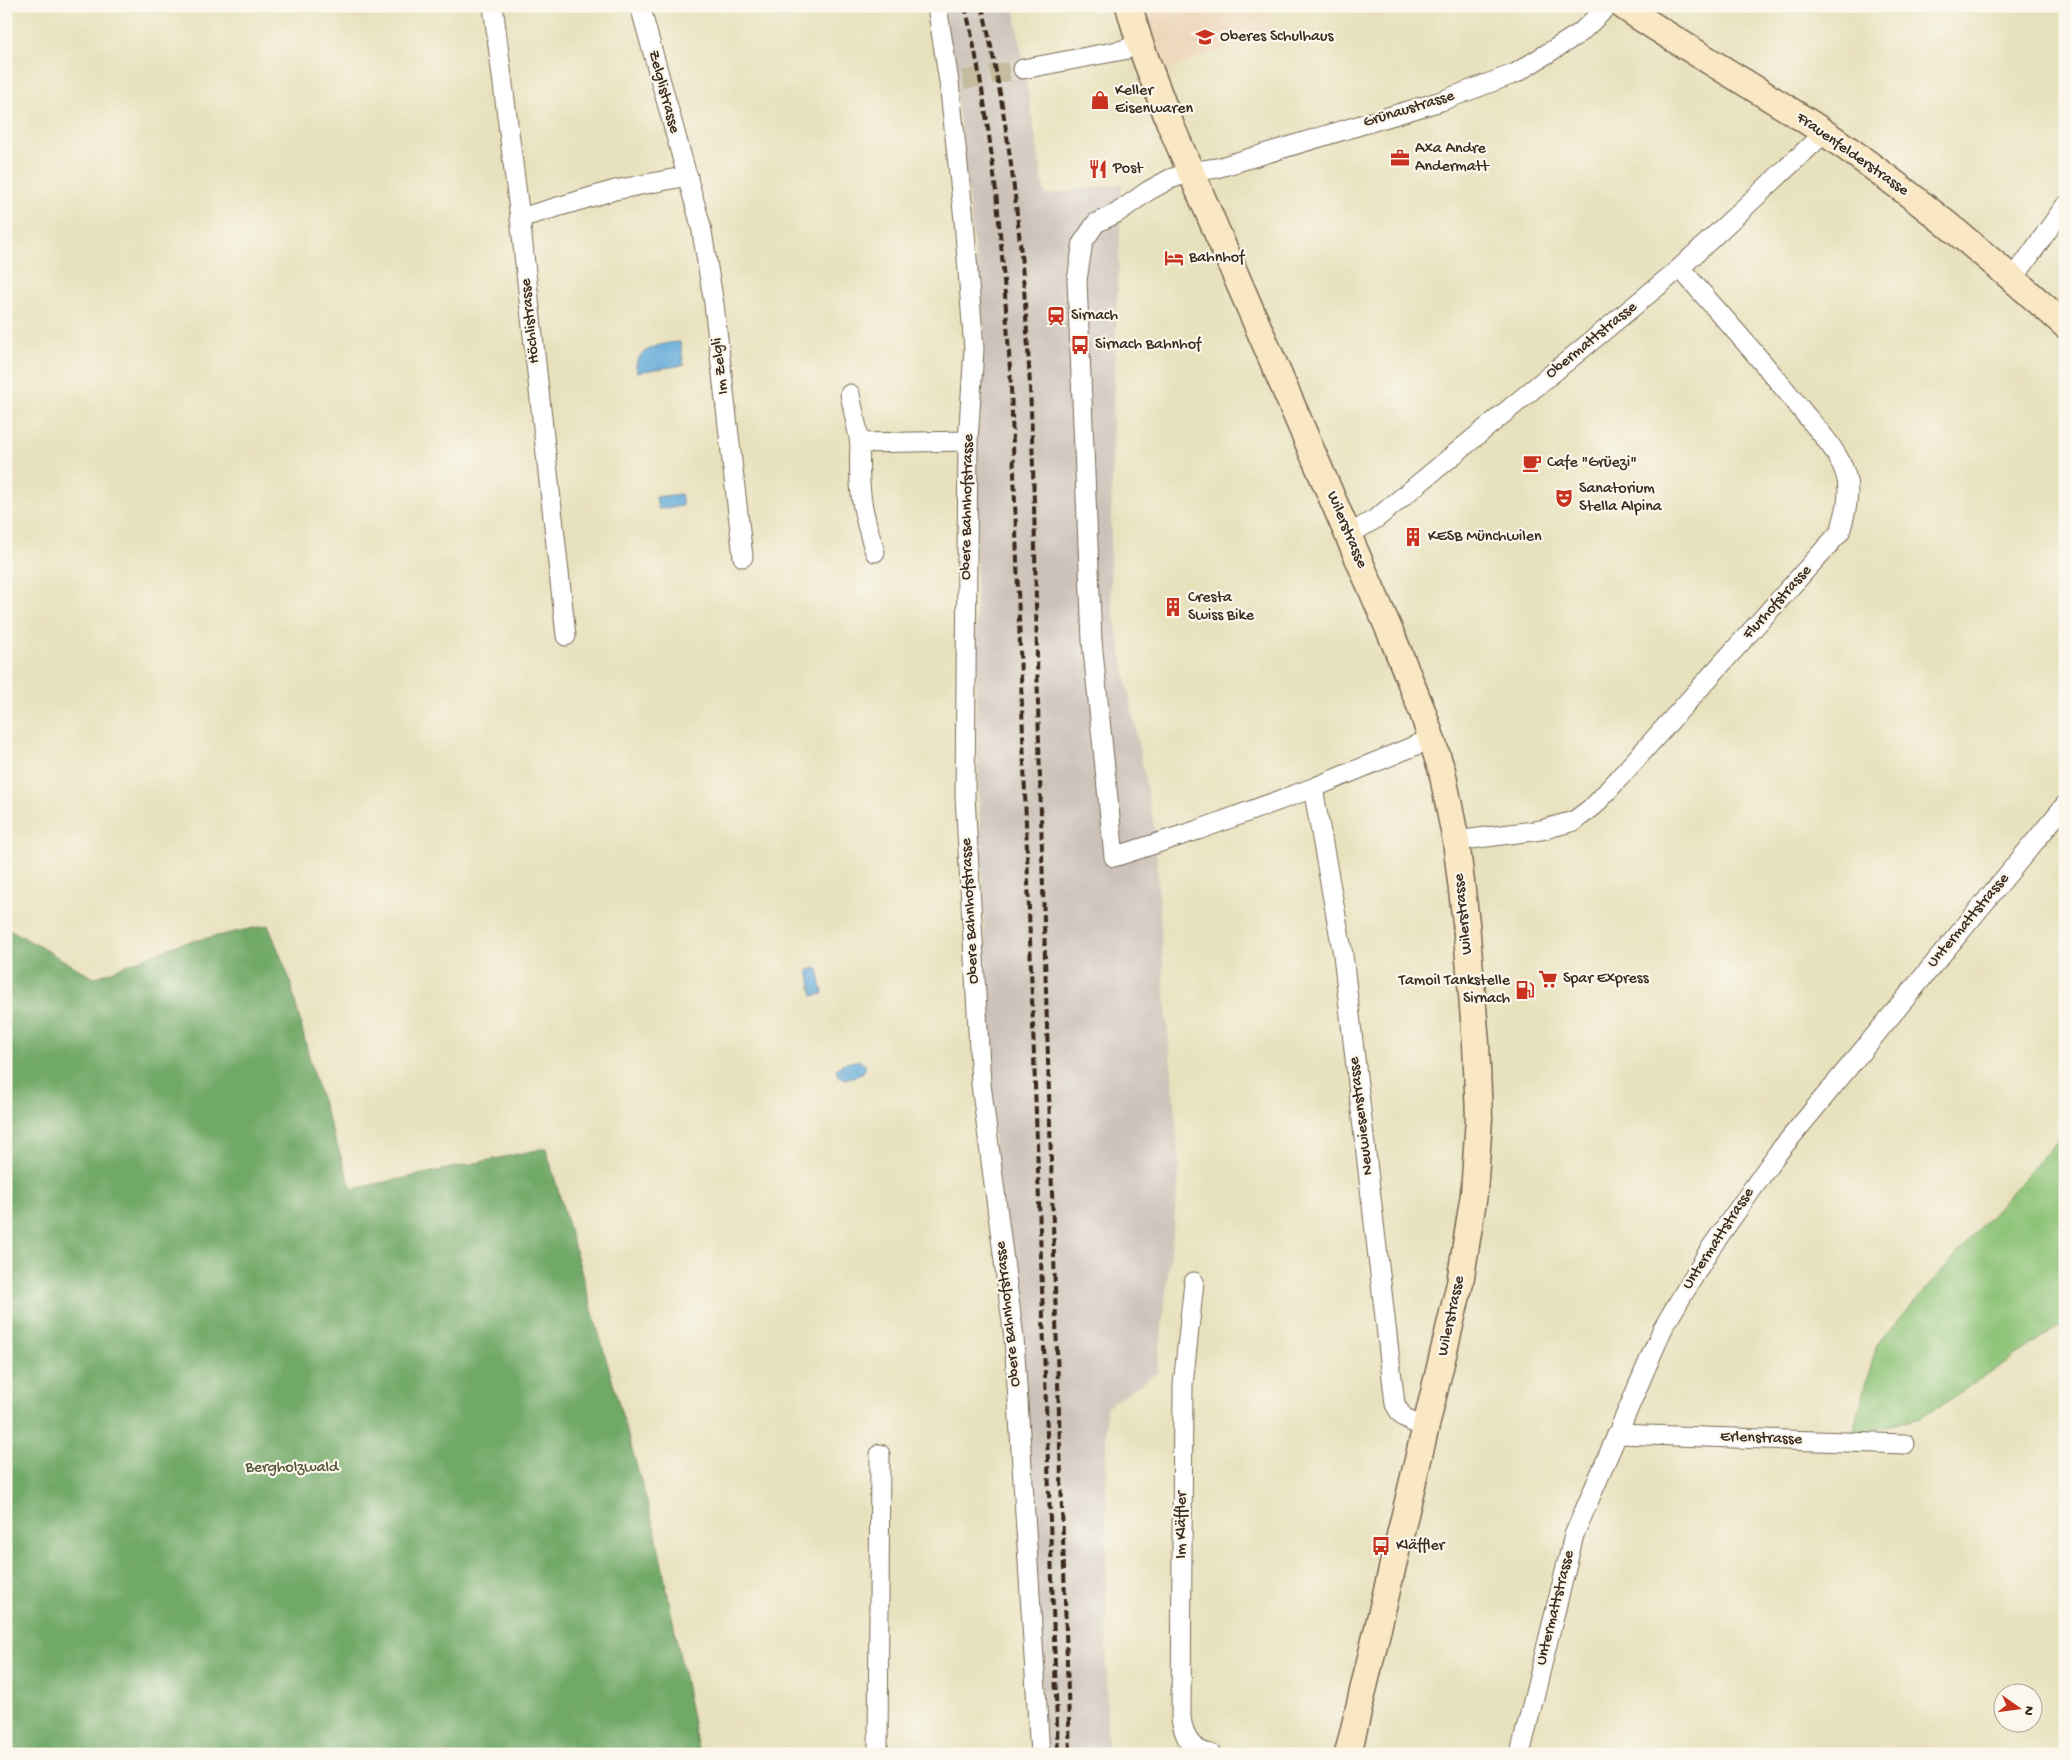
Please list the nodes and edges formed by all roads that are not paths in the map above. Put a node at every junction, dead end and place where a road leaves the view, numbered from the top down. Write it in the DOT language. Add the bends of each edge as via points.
graph roads {
  1 [pos="493,6"];
  2 [pos="640,6"];
  3 [pos="937,6"];
  4 [pos="1129,6"];
  5 [pos="1608,6"];
  6 [pos="1623,6"];
  7 [pos="1140,44"];
  8 [pos="1023,69"];
  9 [pos="1824,133"];
  10 [pos="1190,172"];
  11 [pos="688,176"];
  12 [pos="2065,206"];
  13 [pos="520,218"];
  14 [pos="1680,268"];
  15 [pos="2013,280"];
  16 [pos="2065,325"];
  17 [pos="850,394"];
  18 [pos="968,441"];
  19 [pos="860,444"];
  20 [pos="1348,535"];
  21 [pos="875,552"];
  22 [pos="743,557"];
  23 [pos="566,636"];
  24 [pos="1431,740"];
  25 [pos="1312,788"];
  26 [pos="2065,805"];
  27 [pos="1456,840"];
  28 [pos="1194,1282"];
  29 [pos="1428,1426"];
  30 [pos="1617,1434"];
  31 [pos="1905,1444"];
  32 [pos="880,1454"];
  33 [pos="878,1754"];
  34 [pos="1040,1754"];
  35 [pos="1210,1754"];
  36 [pos="1348,1754"];
  37 [pos="1520,1754"];
  1 -- 13 [label="street, Höchlistrasse"];
  2 -- 11 [label="street, Zelglistrasse"];
  3 -- 18 [label="street, Obere Bahnhofstrasse" via="956,81 974,349"];
  4 -- 7 [label="main road"];
  5 -- 10 [label="street, Grünaustrasse" via="1580,33 1516,73 1441,101 1217,168"];
  6 -- 9 [label="main road, Frauenfelderstrasse"];
  7 -- 8 [label="street"];
  7 -- 10 [label="main road, Wilerstrasse"];
  9 -- 14 [label="street, Obermattstrasse"];
  9 -- 15 [label="main road, Frauenfelderstrasse" via="1892,181"];
  10 -- 20 [label="main road, Wilerstrasse"];
  10 -- 25 [label="street, Grünaustrasse" via="1156,187 1117,213 1096,222 1083,242 1078,266 1092,641 1114,857"];
  11 -- 13 [label="street" via="614,190"];
  11 -- 22 [label="street, Im Zelgli" via="701,226 714,304"];
  12 -- 15 [label="street"];
  13 -- 23 [label="street, Höchlistrasse"];
  14 -- 20 [label="street, Obermattstrasse" via="1378,518"];
  14 -- 27 [label="street, Flurhofstrasse" via="1772,372 1840,463 1847,480 1848,505 1840,532 1594,806 1574,821 1541,830"];
  15 -- 16 [label="main road, Frauenfelderstrasse"];
  17 -- 19 [label="street"];
  18 -- 19 [label="street"];
  18 -- 34 [label="street, Obere Bahnhofstrasse" via="965,796 981,1084 1014,1338"];
  19 -- 21 [label="street" via="858,486"];
  20 -- 24 [label="main road, Wilerstrasse" via="1394,641"];
  24 -- 25 [label="street"];
  24 -- 27 [label="main road, Wilerstrasse" via="1442,771"];
  25 -- 29 [label="street, Neuwiesenstrasse" via="1343,955 1395,1404 1402,1418"];
  26 -- 30 [label="street, Untermattstrasse" via="1777,1154 1710,1248 1663,1328"];
  27 -- 29 [label="main road, Wilerstrasse" via="1467,932 1479,1118 1474,1194 1460,1284"];
  28 -- 35 [label="street, Im Kläffler" via="1183,1385 1181,1720 1185,1738 1192,1746"];
  29 -- 36 [label="main road, Wilerstrasse"];
  30 -- 31 [label="street, Erlenstrasse"];
  30 -- 37 [label="street, Untermattstrasse" via="1574,1536"];
  32 -- 33 [label="street"];
}
